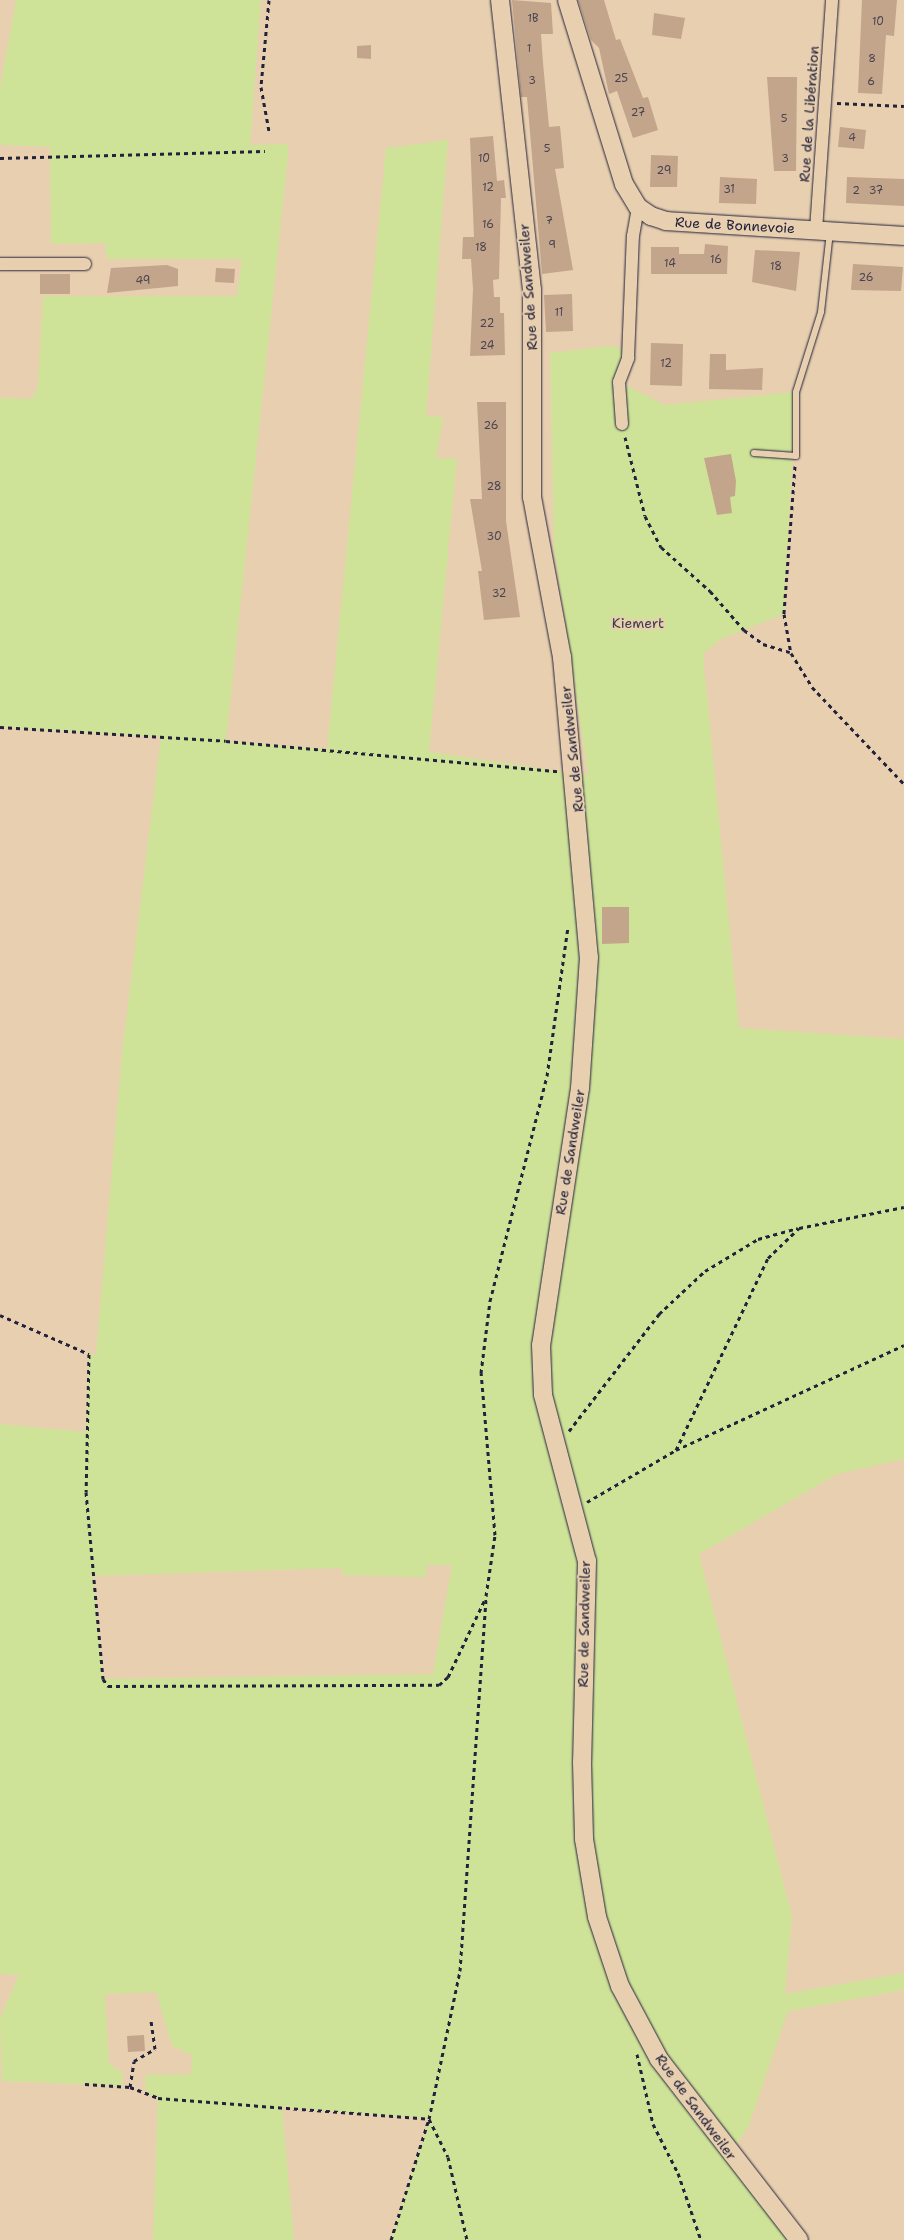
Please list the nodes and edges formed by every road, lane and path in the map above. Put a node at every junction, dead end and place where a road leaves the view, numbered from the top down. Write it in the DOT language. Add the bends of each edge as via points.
graph roads {
  1 [pos="269,0"];
  2 [pos="500,0"];
  3 [pos="567,0"];
  4 [pos="832,0"];
  5 [pos="825,102"];
  6 [pos="904,106"];
  7 [pos="269,130"];
  8 [pos="265,151"];
  9 [pos="0,158"];
  10 [pos="638,207"];
  11 [pos="823,230"];
  12 [pos="904,236"];
  13 [pos="0,264"];
  14 [pos="85,264"];
  15 [pos="622,424"];
  16 [pos="754,453"];
  17 [pos="796,456"];
  18 [pos="791,652"];
  19 [pos="0,726"];
  20 [pos="575,772"];
  21 [pos="904,784"];
  22 [pos="569,922"];
  23 [pos="904,1207"];
  24 [pos="799,1228"];
  25 [pos="0,1316"];
  26 [pos="904,1345"];
  27 [pos="556,1449"];
  28 [pos="676,1450"];
  29 [pos="575,1509"];
  30 [pos="486,1596"];
  31 [pos="151,2020"];
  32 [pos="639,2021"];
  33 [pos="85,2084"];
  34 [pos="130,2086"];
  35 [pos="429,2119"];
  36 [pos="391,2240"];
  37 [pos="467,2240"];
  38 [pos="701,2240"];
  39 [pos="799,2240"];
  1 -- 7 [label="path" via="261,87"];
  2 -- 20 [label="main road, Rue de Sandweiler" via="532,290 532,497 562,658"];
  3 -- 10 [label="main road" via="624,184"];
  4 -- 5 [label="street, Rue de la Libération"];
  5 -- 6 [label="path"];
  5 -- 11 [label="street, Rue de la Libération"];
  8 -- 9 [label="path"];
  10 -- 11 [label="main road, Rue de Bonnevoie" via="666,221"];
  10 -- 15 [label="street" via="633,236 628,358 619,382"];
  11 -- 12 [label="main road, Rue de Bonnevoie"];
  11 -- 17 [label="lane" via="821,312 796,392"];
  13 -- 14 [label="street"];
  15 -- 18 [label="path" via="645,516 661,547 710,590 744,630 764,644"];
  16 -- 17 [label="lane"];
  17 -- 18 [label="path" via="784,614"];
  18 -- 21 [label="path" via="818,694"];
  19 -- 20 [label="path" via="226,741"];
  20 -- 27 [label="main road, Rue de Sandweiler" via="589,957 580,1088 541,1345 543,1395"];
  22 -- 30 [label="path" via="550,1057 490,1301 481,1373 495,1536"];
  23 -- 24 [label="path"];
  24 -- 27 [label="path" via="758,1239 705,1271 659,1314"];
  24 -- 28 [label="path" via="768,1258"];
  25 -- 30 [label="path" via="89,1354 86,1492 103,1679 108,1686 439,1685 448,1677"];
  26 -- 28 [label="path"];
  27 -- 29 [label="main road, Rue de Sandweiler"];
  28 -- 29 [label="path"];
  29 -- 32 [label="main road, Rue de Sandweiler" via="587,1561 582,1762 584,1839 597,1917 620,1986"];
  30 -- 35 [label="path" via="460,1971"];
  31 -- 34 [label="path" via="155,2049 134,2061"];
  32 -- 38 [label="path" via="637,2064 654,2124 678,2173"];
  32 -- 39 [label="main road, Rue de Sandweiler" via="659,2059 710,2130"];
  33 -- 34 [label="path"];
  34 -- 35 [label="path" via="158,2098"];
  35 -- 36 [label="path"];
  35 -- 37 [label="path" via="448,2157"];
}
